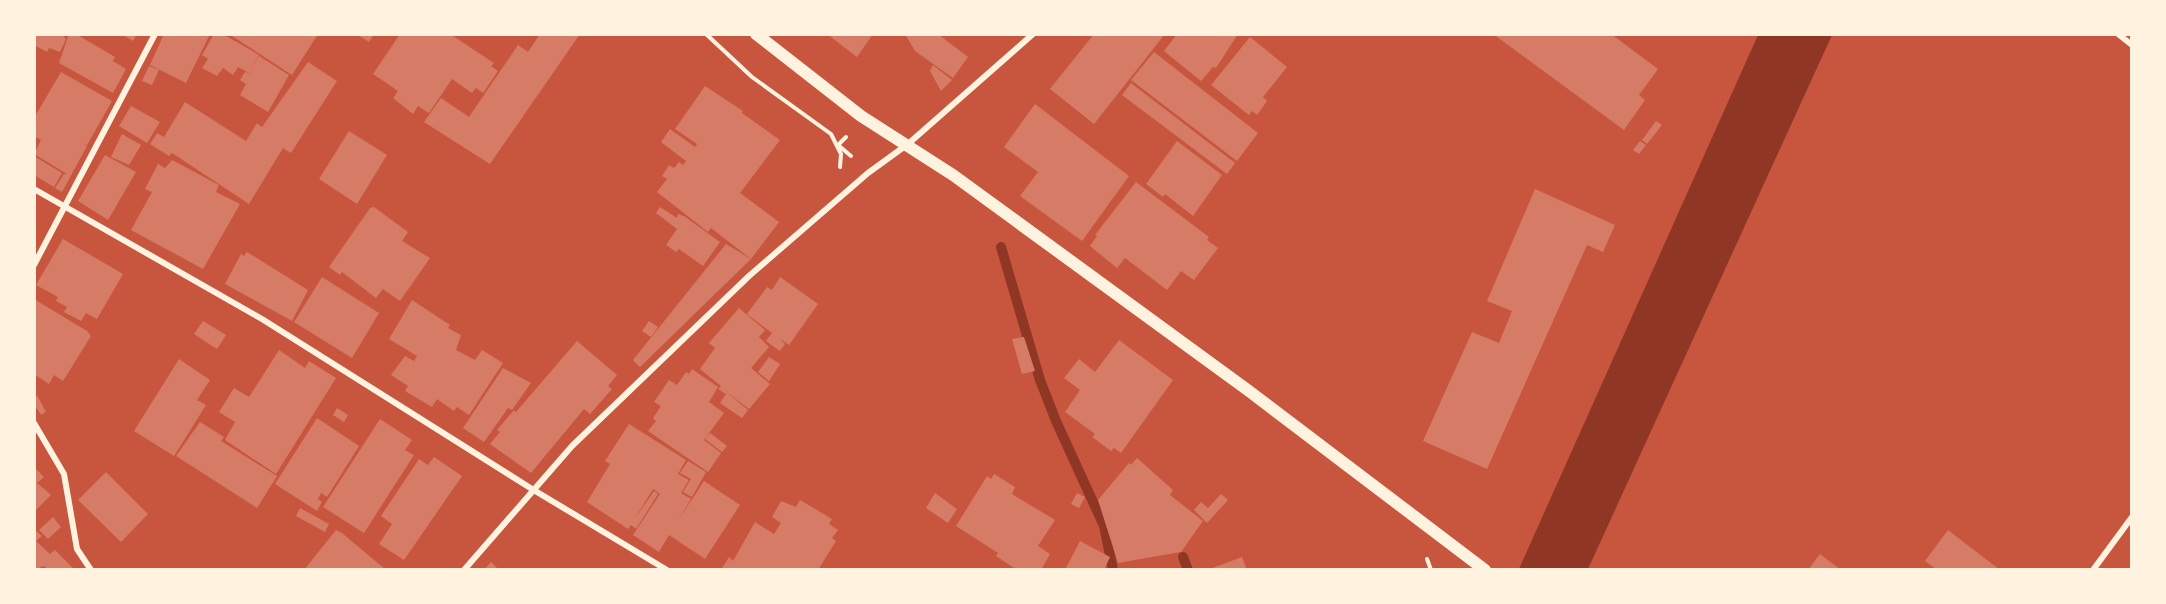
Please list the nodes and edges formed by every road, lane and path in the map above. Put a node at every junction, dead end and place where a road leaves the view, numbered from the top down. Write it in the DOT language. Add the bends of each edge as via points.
graph roads {
  1 [pos="155,34"];
  2 [pos="706,34"];
  3 [pos="756,34"];
  4 [pos="1033,34"];
  5 [pos="2118,34"];
  6 [pos="2132,45"];
  7 [pos="846,137"];
  8 [pos="908,144"];
  9 [pos="838,145"];
  10 [pos="851,156"];
  11 [pos="839,170"];
  12 [pos="34,189"];
  13 [pos="65,208"];
  14 [pos="34,265"];
  15 [pos="34,423"];
  16 [pos="532,489"];
  17 [pos="2132,518"];
  18 [pos="91,570"];
  19 [pos="464,570"];
  20 [pos="667,570"];
  21 [pos="1485,570"];
  22 [pos="2093,570"];
  1 -- 13 [label="street"];
  2 -- 9 [label="path" via="752,77 831,134"];
  3 -- 8 [label="main road" via="861,116"];
  4 -- 8 [label="street"];
  5 -- 6 [label="street"];
  7 -- 9 [label="path"];
  8 -- 16 [label="street" via="868,173 749,276"];
  8 -- 21 [label="main road" via="1239,384"];
  9 -- 10 [label="path"];
  9 -- 11 [label="path"];
  12 -- 13 [label="street"];
  13 -- 14 [label="street"];
  13 -- 16 [label="street" via="262,319"];
  15 -- 18 [label="street" via="64,474 77,549"];
  16 -- 19 [label="street"];
  16 -- 20 [label="street"];
  17 -- 22 [label="street"];
}
